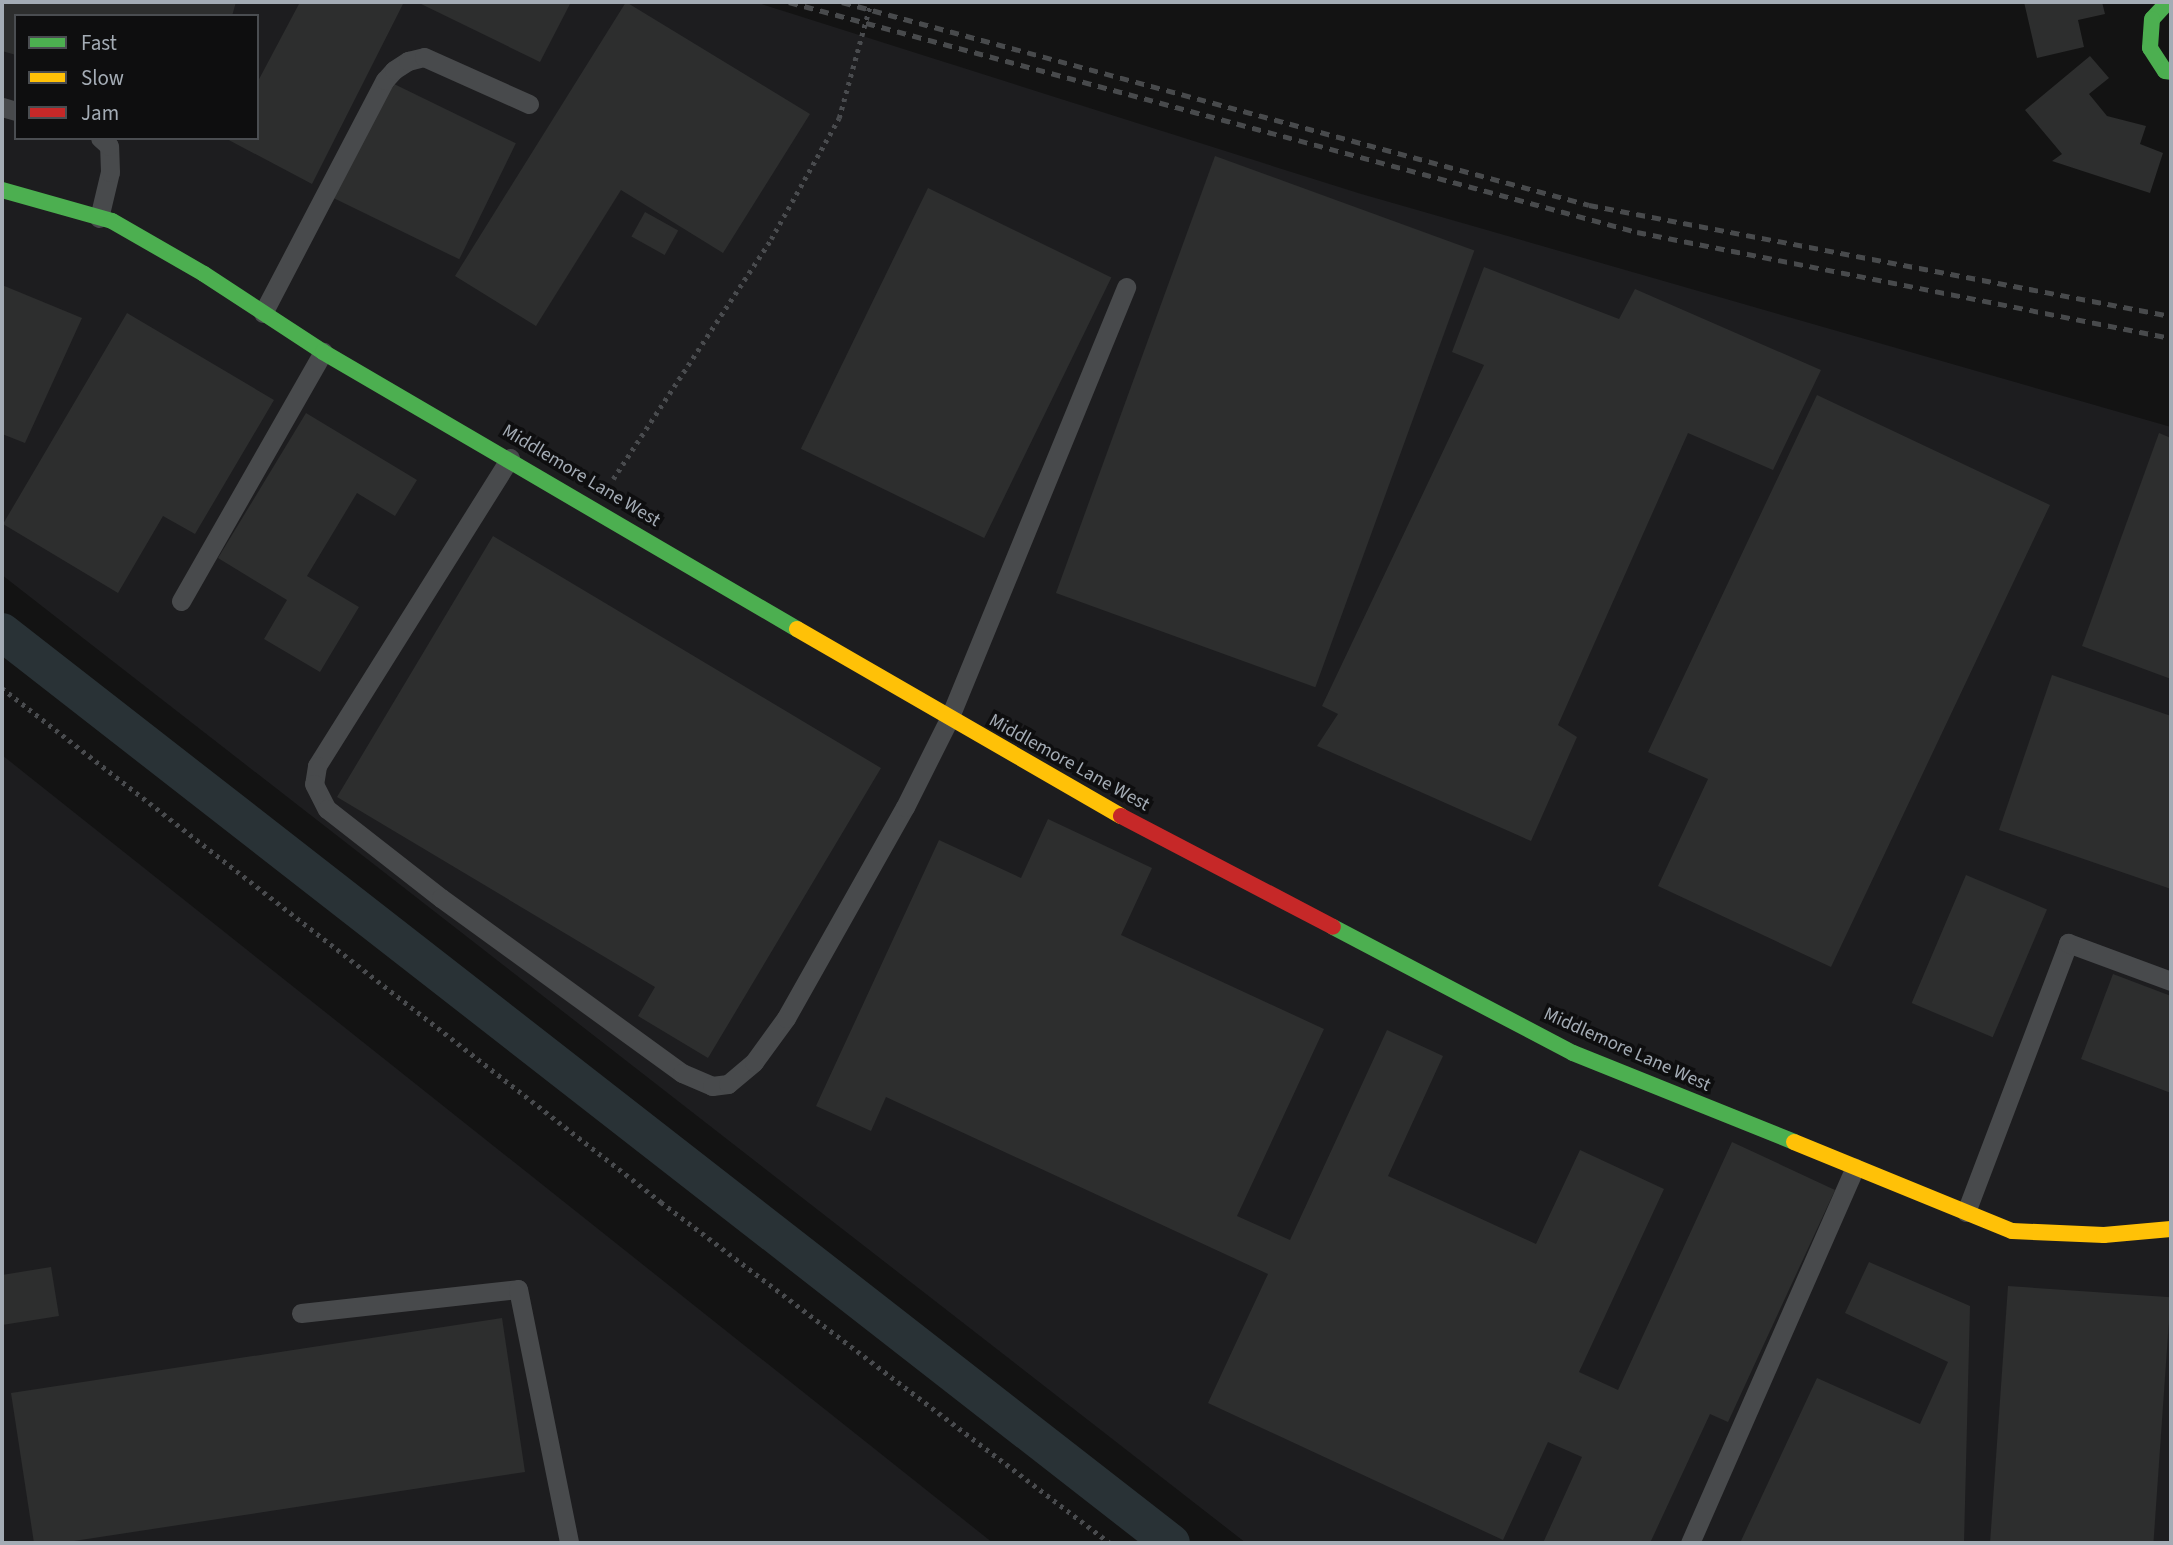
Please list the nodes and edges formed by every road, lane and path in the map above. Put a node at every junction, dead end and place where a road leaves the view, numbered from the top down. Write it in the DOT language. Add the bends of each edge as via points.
graph roads {
  1 [pos="871,2"];
  2 [pos="2168,2"];
  3 [pos="2171,72"];
  4 [pos="529,104"];
  5 [pos="102,140"];
  6 [pos="2,190"];
  7 [pos="99,218"];
  8 [pos="1126,287"];
  9 [pos="263,313"];
  10 [pos="323,352"];
  11 [pos="510,458"];
  12 [pos="593,508"];
  13 [pos="181,601"];
  14 [pos="2,688"];
  15 [pos="949,719"];
  16 [pos="2171,981"];
  17 [pos="1855,1168"];
  18 [pos="1966,1212"];
  19 [pos="2171,1229"];
  20 [pos="301,1313"];
  21 [pos="569,1543"];
  22 [pos="1110,1543"];
  23 [pos="1690,1543"];
  1 -- 12 [label="path, bridge" via="839,118 771,239"];
  2 -- 3 [label="street" via="2152,19 2150,48 2165,71"];
  4 -- 9 [label="lane" via="424,57 394,70"];
  5 -- 7 [label="lane" via="110,146 110,172"];
  6 -- 7 [label="street, Middlemore Lane West"];
  7 -- 9 [label="street, Middlemore Lane West" via="193,268"];
  8 -- 15 [label="lane"];
  9 -- 10 [label="street, Middlemore Lane West"];
  10 -- 11 [label="street, Middlemore Lane West"];
  10 -- 13 [label="lane"];
  11 -- 12 [label="street, Middlemore Lane West"];
  11 -- 15 [label="lane" via="317,766 314,784 327,808 441,898 696,1082 728,1084 754,1062 786,1018"];
  12 -- 15 [label="street, Middlemore Lane West"];
  14 -- 22 [label="path" via="672,1210"];
  15 -- 17 [label="street, Middlemore Lane West" via="1098,804 1573,1053"];
  16 -- 18 [label="lane" via="2068,943"];
  17 -- 18 [label="street, Middlemore Lane West"];
  17 -- 23 [label="lane"];
  18 -- 19 [label="street, Middlemore Lane West" via="2012,1231 2104,1235"];
  20 -- 21 [label="lane" via="517,1289"];
}
